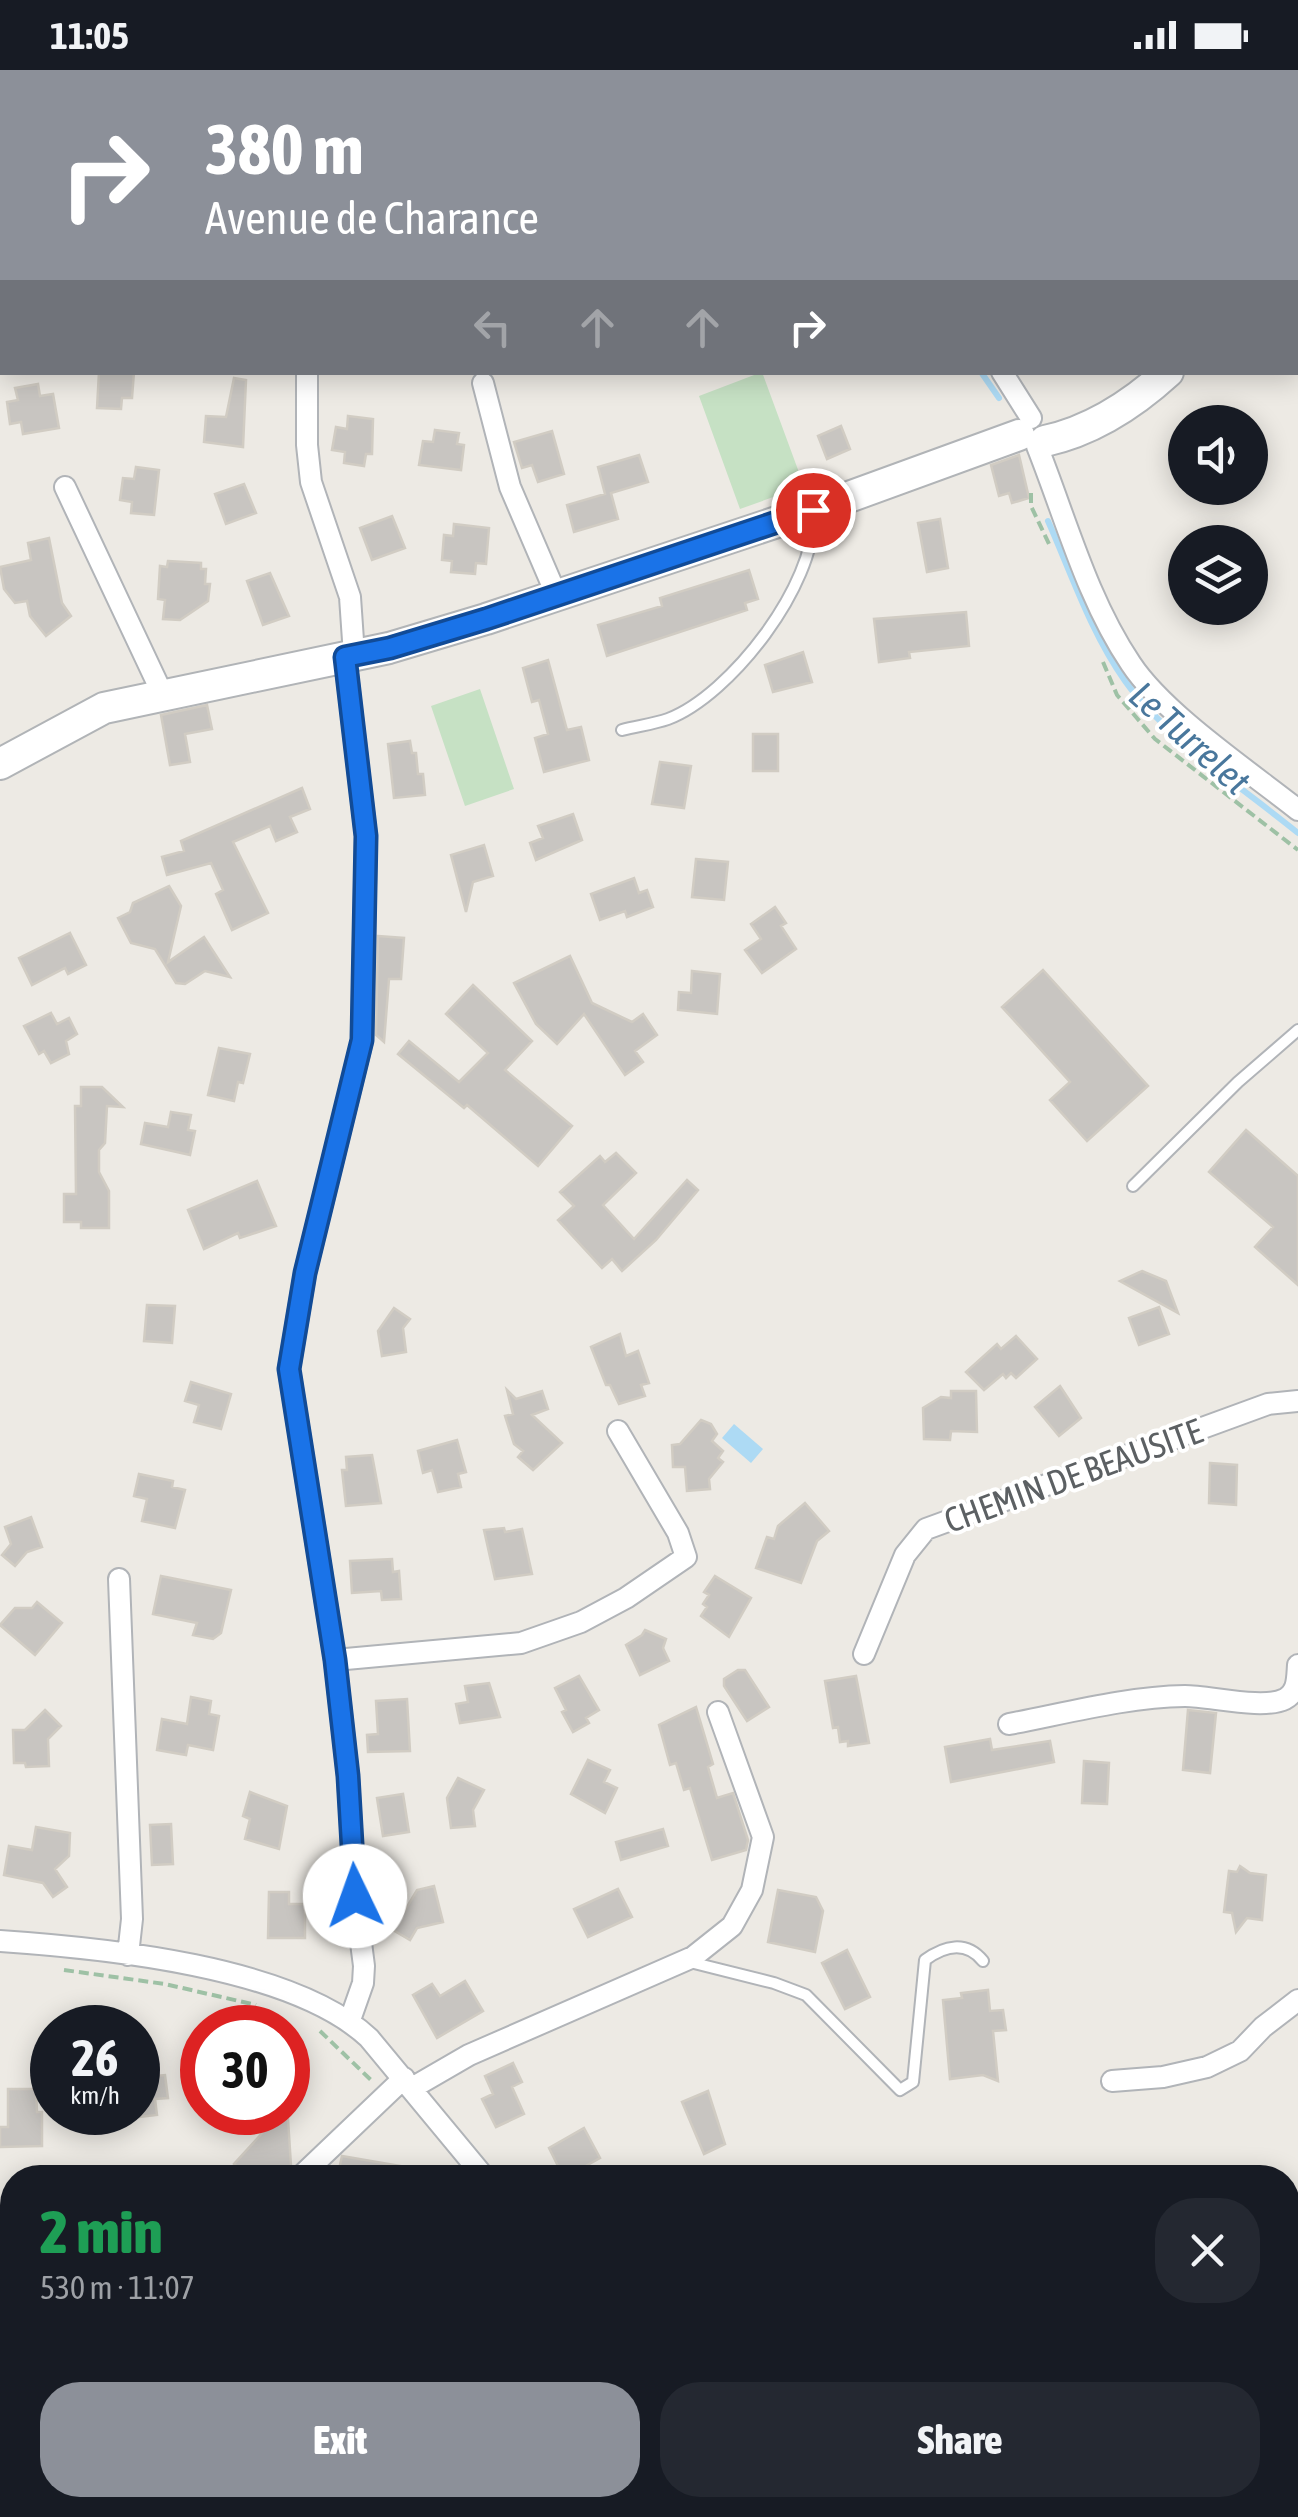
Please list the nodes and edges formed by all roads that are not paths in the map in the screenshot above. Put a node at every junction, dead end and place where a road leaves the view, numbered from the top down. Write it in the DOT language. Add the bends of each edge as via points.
graph roads {
  1 [pos="307,375"];
  2 [pos="1004,375"];
  3 [pos="1165,375"];
  4 [pos="482,382"];
  5 [pos="1035,433"];
  6 [pos="65,487"];
  7 [pos="813,510"];
  8 [pos="556,594"];
  9 [pos="350,656"];
  10 [pos="162,693"];
  11 [pos="622,730"];
  12 [pos="0,764"];
  13 [pos="1298,810"];
  14 [pos="1298,1030"];
  15 [pos="1133,1186"];
  16 [pos="1298,1401"];
  17 [pos="618,1431"];
  18 [pos="119,1579"];
  19 [pos="864,1654"];
  20 [pos="335,1660"];
  21 [pos="1298,1665"];
  22 [pos="718,1712"];
  23 [pos="1009,1724"];
  24 [pos="0,1941"];
  25 [pos="128,1955"];
  26 [pos="684,1961"];
  27 [pos="983,1961"];
  28 [pos="1298,2000"];
  29 [pos="350,2020"];
  30 [pos="1112,2081"];
  31 [pos="408,2083"];
  32 [pos="313,2165"];
  33 [pos="474,2165"];
  1 -- 9 [label="street" via="312,482 350,597"];
  2 -- 5 [label="street"];
  3 -- 5 [label="street" via="1085,429"];
  4 -- 8 [label="street" via="510,486"];
  5 -- 7 [label="street"];
  5 -- 13 [label="street" via="1092,592 1132,666 1157,695"];
  6 -- 10 [label="street"];
  7 -- 8 [label="street"];
  7 -- 11 [label="lane" via="800,574 748,655 713,691 670,718"];
  8 -- 9 [label="street"];
  9 -- 10 [label="street"];
  9 -- 20 [label="street" via="366,836 362,1040 305,1273 289,1369"];
  10 -- 12 [label="street" via="104,708"];
  14 -- 15 [label="lane"];
  16 -- 19 [label="street, CHEMIN DE BEAUSITE" via="1268,1404 926,1529 904,1555"];
  17 -- 20 [label="street" via="678,1533 686,1556 672,1569 581,1622 521,1643"];
  18 -- 25 [label="street"];
  20 -- 29 [label="street" via="364,1966"];
  21 -- 23 [label="street" via="1296,1688 1274,1702 1145,1698"];
  22 -- 26 [label="street" via="763,1836 752,1890 732,1926"];
  24 -- 25 [label="street"];
  25 -- 29 [label="street" via="263,1982"];
  26 -- 27 [label="lane" via="806,1995 900,2090 914,2082 925,1960 957,1946"];
  26 -- 31 [label="street"];
  28 -- 30 [label="street" via="1240,2051 1207,2067"];
  29 -- 31 [label="street"];
  31 -- 32 [label="street" via="386,2095"];
  31 -- 33 [label="street"];
}
